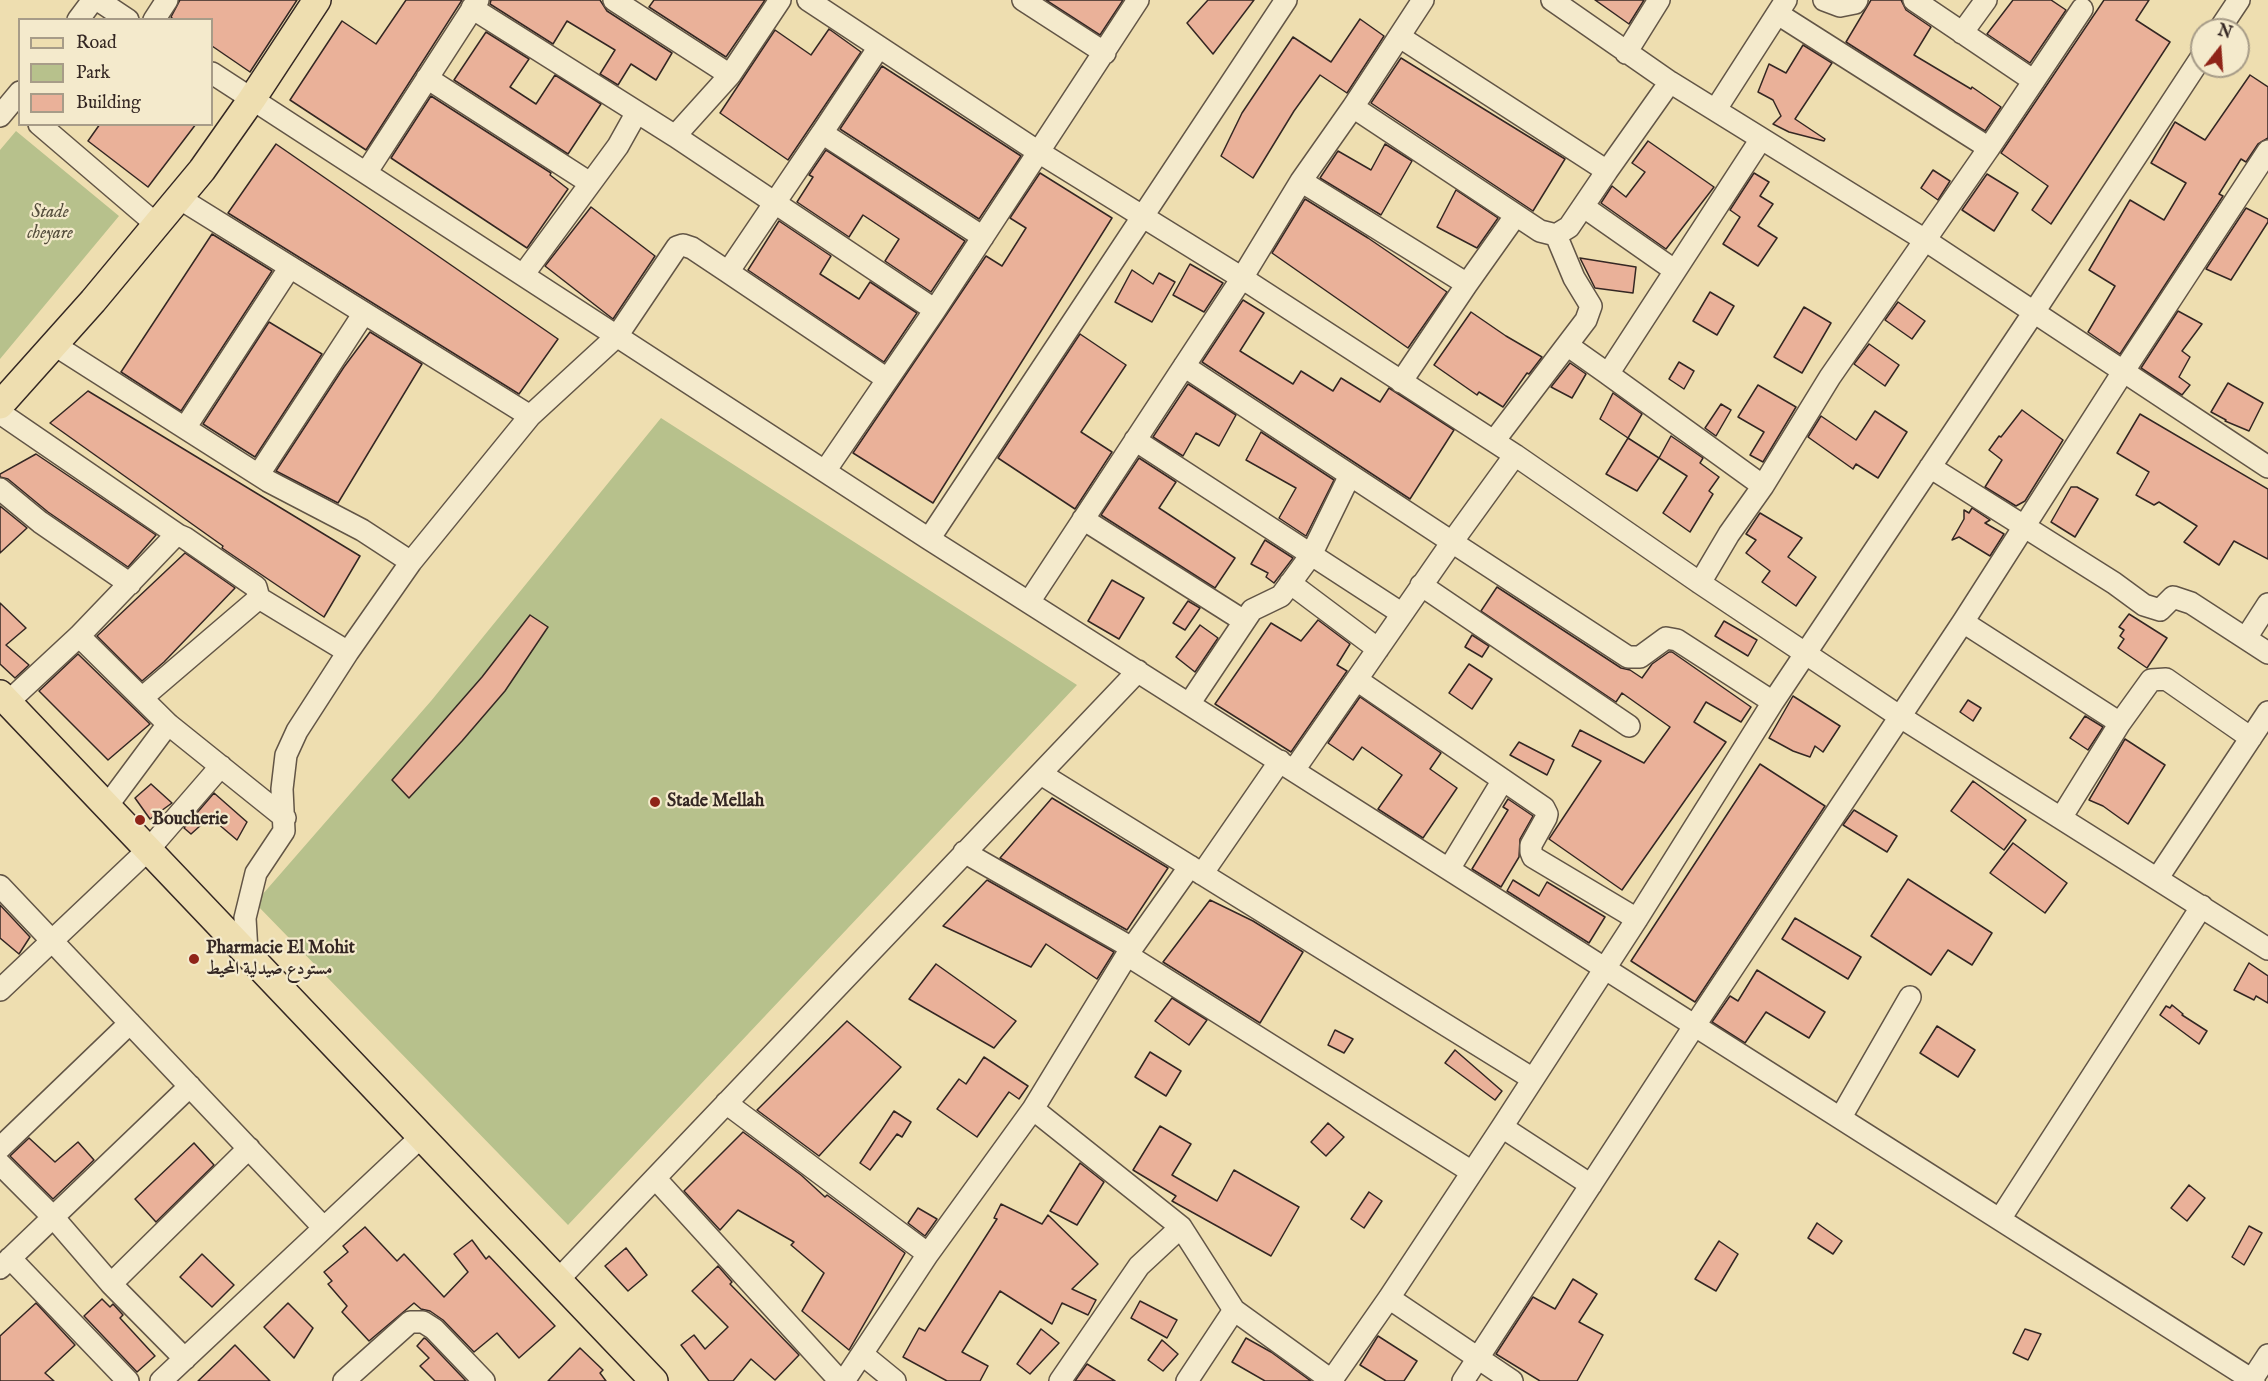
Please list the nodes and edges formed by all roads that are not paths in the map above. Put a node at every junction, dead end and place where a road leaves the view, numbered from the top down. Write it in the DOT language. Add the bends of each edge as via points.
graph roads {
  1 [pos="96,0"];
  2 [pos="167,0"];
  3 [pos="317,0"];
  4 [pos="614,0"];
  5 [pos="780,0"];
  6 [pos="808,0"];
  7 [pos="1023,0"];
  8 [pos="1138,0"];
  9 [pos="1286,0"];
  10 [pos="1423,0"];
  11 [pos="1552,0"];
  12 [pos="1659,0"];
  13 [pos="1824,0"];
  14 [pos="1857,0"];
  15 [pos="1914,0"];
  16 [pos="1986,0"];
  17 [pos="2239,0"];
  18 [pos="2079,3"];
  19 [pos="475,4"];
  20 [pos="831,6"];
  21 [pos="1782,7"];
  22 [pos="80,18"];
  23 [pos="125,18"];
  24 [pos="155,18"];
  25 [pos="2227,18"];
  26 [pos="1962,33"];
  27 [pos="1400,37"];
  28 [pos="879,47"];
  29 [pos="1105,53"];
  30 [pos="1626,53"];
  31 [pos="213,74"];
  32 [pos="2190,74"];
  33 [pos="730,75"];
  34 [pos="427,78"];
  35 [pos="2034,81"];
  36 [pos="1670,82"];
  37 [pos="252,99"];
  38 [pos="1353,107"];
  39 [pos="1716,109"];
  40 [pos="637,112"];
  41 [pos="41,126"];
  42 [pos="822,133"];
  43 [pos="675,136"];
  44 [pos="1761,139"];
  45 [pos="1989,148"];
  46 [pos="1037,151"];
  47 [pos="2268,151"];
  48 [pos="1606,171"];
  49 [pos="366,173"];
  50 [pos="1301,181"];
  51 [pos="590,183"];
  52 [pos="179,198"];
  53 [pos="776,204"];
  54 [pos="1584,207"];
  55 [pos="1516,215"];
  56 [pos="1143,218"];
  57 [pos="157,225"];
  58 [pos="1556,235"];
  59 [pos="983,237"];
  60 [pos="1925,240"];
  61 [pos="290,267"];
  62 [pos="1674,270"];
  63 [pos="728,272"];
  64 [pos="523,275"];
  65 [pos="1242,278"];
  66 [pos="1467,284"];
  67 [pos="935,310"];
  68 [pos="2034,312"];
  69 [pos="364,313"];
  70 [pos="617,336"];
  71 [pos="53,344"];
  72 [pos="1567,345"];
  73 [pos="1184,366"];
  74 [pos="2123,372"];
  75 [pos="1608,374"];
  76 [pos="887,379"];
  77 [pos="1401,382"];
  78 [pos="0,405"];
  79 [pos="0,412"];
  80 [pos="530,416"];
  81 [pos="185,428"];
  82 [pos="1135,440"];
  83 [pos="1494,441"];
  84 [pos="1515,455"];
  85 [pos="1930,467"];
  86 [pos="2268,467"];
  87 [pos="825,471"];
  88 [pos="259,474"];
  89 [pos="1350,475"];
  90 [pos="1763,486"];
  91 [pos="0,489"];
  92 [pos="1083,519"];
  93 [pos="2025,528"];
  94 [pos="178,536"];
  95 [pos="929,539"];
  96 [pos="1452,542"];
  97 [pos="1311,555"];
  98 [pos="411,562"];
  99 [pos="1290,583"];
  100 [pos="1700,583"];
  101 [pos="130,584"];
  102 [pos="1421,585"];
  103 [pos="259,598"];
  104 [pos="1029,602"];
  105 [pos="2268,604"];
  106 [pos="1401,613"];
  107 [pos="1244,621"];
  108 [pos="1963,622"];
  109 [pos="79,636"];
  110 [pos="2246,638"];
  111 [pos="1378,649"];
  112 [pos="348,652"];
  113 [pos="1806,653"];
  114 [pos="2268,653"];
  115 [pos="1138,671"];
  116 [pos="1357,680"];
  117 [pos="4,698"];
  118 [pos="142,698"];
  119 [pos="1773,702"];
  120 [pos="1189,704"];
  121 [pos="2268,712"];
  122 [pos="1899,716"];
  123 [pos="2120,723"];
  124 [pos="168,724"];
  125 [pos="1629,726"];
  126 [pos="2251,738"];
  127 [pos="221,766"];
  128 [pos="1287,766"];
  129 [pos="1041,774"];
  130 [pos="1503,780"];
  131 [pos="107,806"];
  132 [pos="285,818"];
  133 [pos="2061,818"];
  134 [pos="149,849"];
  135 [pos="964,852"];
  136 [pos="1449,869"];
  137 [pos="1196,870"];
  138 [pos="2157,879"];
  139 [pos="0,886"];
  140 [pos="2202,906"];
  141 [pos="1637,919"];
  142 [pos="52,940"];
  143 [pos="2268,949"];
  144 [pos="247,952"];
  145 [pos="1130,952"];
  146 [pos="1605,968"];
  147 [pos="0,990"];
  148 [pos="1910,997"];
  149 [pos="130,1023"];
  150 [pos="1695,1025"];
  151 [pos="1533,1079"];
  152 [pos="190,1086"];
  153 [pos="726,1103"];
  154 [pos="1034,1109"];
  155 [pos="1840,1117"];
  156 [pos="1503,1127"];
  157 [pos="422,1136"];
  158 [pos="0,1148"];
  159 [pos="249,1148"];
  160 [pos="0,1164"];
  161 [pos="1472,1172"];
  162 [pos="655,1178"];
  163 [pos="1591,1185"];
  164 [pos="54,1218"];
  165 [pos="2000,1219"];
  166 [pos="1181,1227"];
  167 [pos="324,1228"];
  168 [pos="928,1254"];
  169 [pos="5,1263"];
  170 [pos="558,1280"];
  171 [pos="111,1284"];
  172 [pos="1389,1298"];
  173 [pos="1234,1310"];
  174 [pos="862,1354"];
  175 [pos="2268,1356"];
  176 [pos="1479,1358"];
  177 [pos="184,1359"];
  178 [pos="2252,1380"];
  179 [pos="128,1381"];
  180 [pos="161,1381"];
  181 [pos="345,1381"];
  182 [pos="484,1381"];
  183 [pos="654,1381"];
  184 [pos="842,1381"];
  185 [pos="896,1381"];
  186 [pos="1060,1381"];
  187 [pos="1187,1381"];
  188 [pos="1331,1381"];
  189 [pos="1463,1381"];
  190 [pos="1512,1381"];
  1 -- 22 [label="street"];
  1 -- 23 [label="street"];
  2 -- 24 [label="street"];
  3 -- 37 [label="main road"];
  4 -- 33 [label="street"];
  5 -- 33 [label="street"];
  6 -- 20 [label="street"];
  7 -- 29 [label="street"];
  8 -- 29 [label="street"];
  9 -- 56 [label="street"];
  10 -- 27 [label="street"];
  11 -- 30 [label="street"];
  12 -- 30 [label="street"];
  13 -- 14 [label="street" via="1840,6"];
  15 -- 26 [label="street"];
  16 -- 26 [label="street"];
  17 -- 25 [label="street"];
  18 -- 35 [label="street"];
  19 -- 34 [label="street"];
  19 -- 40 [label="street"];
  20 -- 28 [label="street"];
  21 -- 39 [label="street"];
  21 -- 45 [label="street"];
  26 -- 35 [label="street"];
  27 -- 38 [label="street"];
  27 -- 48 [label="street"];
  28 -- 42 [label="street"];
  28 -- 46 [label="street"];
  29 -- 46 [label="street"];
  30 -- 36 [label="street"];
  31 -- 37 [label="street"];
  32 -- 68 [label="street"];
  33 -- 43 [label="street"];
  34 -- 49 [label="street"];
  34 -- 51 [label="street"];
  35 -- 45 [label="street"];
  36 -- 39 [label="street"];
  36 -- 48 [label="street"];
  37 -- 49 [label="street"];
  37 -- 52 [label="main road"];
  38 -- 50 [label="street"];
  38 -- 55 [label="street"];
  39 -- 44 [label="street"];
  40 -- 43 [label="street"];
  40 -- 51 [label="street"];
  41 -- 57 [label="street"];
  42 -- 53 [label="street"];
  42 -- 59 [label="street"];
  43 -- 53 [label="street"];
  44 -- 60 [label="street"];
  44 -- 62 [label="street"];
  45 -- 60 [label="street"];
  46 -- 56 [label="street"];
  46 -- 59 [label="street"];
  47 -- 74 [label="street"];
  48 -- 54 [label="street"];
  49 -- 64 [label="street"];
  50 -- 65 [label="street"];
  50 -- 66 [label="street"];
  51 -- 64 [label="street"];
  52 -- 57 [label="main road"];
  52 -- 61 [label="street"];
  53 -- 63 [label="street"];
  53 -- 67 [label="street"];
  54 -- 58 [label="street" via="1569,227"];
  54 -- 62 [label="street"];
  55 -- 58 [label="street" via="1540,231"];
  55 -- 66 [label="street"];
  56 -- 65 [label="street"];
  56 -- 95 [label="street"];
  57 -- 71 [label="main road"];
  58 -- 72 [label="street" via="1574,279 1591,306 1586,320"];
  59 -- 67 [label="street"];
  60 -- 68 [label="street"];
  60 -- 90 [label="street" via="1830,377"];
  61 -- 69 [label="street"];
  61 -- 81 [label="street"];
  62 -- 75 [label="street"];
  63 -- 70 [label="street" via="692,248 677,247"];
  63 -- 76 [label="street"];
  64 -- 70 [label="street"];
  65 -- 73 [label="street"];
  65 -- 77 [label="street"];
  66 -- 77 [label="street"];
  67 -- 76 [label="street"];
  68 -- 74 [label="street"];
  68 -- 85 [label="street"];
  69 -- 80 [label="street"];
  69 -- 88 [label="street"];
  70 -- 80 [label="street"];
  70 -- 87 [label="street"];
  71 -- 78 [label="main road"];
  71 -- 81 [label="street"];
  72 -- 75 [label="street"];
  72 -- 83 [label="street"];
  73 -- 82 [label="street"];
  73 -- 89 [label="street"];
  74 -- 86 [label="street"];
  74 -- 93 [label="street"];
  75 -- 90 [label="street"];
  76 -- 87 [label="street"];
  77 -- 83 [label="street"];
  79 -- 94 [label="street"];
  80 -- 98 [label="street"];
  81 -- 88 [label="street"];
  82 -- 92 [label="street"];
  82 -- 97 [label="street"];
  83 -- 84 [label="street"];
  84 -- 96 [label="street"];
  84 -- 100 [label="street"];
  85 -- 93 [label="street"];
  85 -- 113 [label="street"];
  87 -- 95 [label="street"];
  88 -- 98 [label="street" via="363,530"];
  89 -- 96 [label="street"];
  89 -- 97 [label="street"];
  90 -- 100 [label="street"];
  91 -- 101 [label="street" via="40,522"];
  92 -- 104 [label="street"];
  92 -- 107 [label="street"];
  93 -- 108 [label="street"];
  93 -- 110 [label="street" via="2144,605 2160,610 2173,597 2191,603"];
  94 -- 101 [label="street"];
  94 -- 103 [label="street" via="256,587"];
  95 -- 104 [label="street"];
  96 -- 102 [label="street"];
  96 -- 119 [label="street" via="1628,657 1640,657 1666,638 1677,640"];
  97 -- 99 [label="street"];
  97 -- 106 [label="street"];
  98 -- 112 [label="street"];
  99 -- 107 [label="street" via="1281,596 1252,610"];
  99 -- 111 [label="street"];
  100 -- 113 [label="street"];
  101 -- 109 [label="street"];
  102 -- 106 [label="street"];
  102 -- 125 [label="street"];
  103 -- 112 [label="street"];
  103 -- 118 [label="street"];
  104 -- 115 [label="street"];
  105 -- 110 [label="street"];
  106 -- 111 [label="street"];
  107 -- 120 [label="street"];
  108 -- 122 [label="street"];
  108 -- 123 [label="street"];
  109 -- 117 [label="street"];
  109 -- 118 [label="street"];
  110 -- 114 [label="street"];
  111 -- 116 [label="street"];
  112 -- 132 [label="street" via="286,755 282,789"];
  113 -- 119 [label="street"];
  113 -- 122 [label="street"];
  115 -- 120 [label="street"];
  115 -- 129 [label="street"];
  116 -- 128 [label="street"];
  116 -- 130 [label="street"];
  117 -- 131 [label="main road"];
  118 -- 124 [label="street"];
  119 -- 141 [label="street"];
  120 -- 128 [label="street"];
  121 -- 126 [label="street"];
  122 -- 133 [label="street"];
  122 -- 150 [label="street"];
  123 -- 126 [label="street" via="2151,680 2166,679"];
  123 -- 133 [label="street"];
  124 -- 127 [label="street"];
  124 -- 131 [label="street"];
  126 -- 138 [label="street"];
  127 -- 132 [label="street"];
  127 -- 134 [label="street"];
  128 -- 136 [label="street"];
  128 -- 137 [label="street"];
  129 -- 135 [label="street"];
  129 -- 137 [label="street"];
  130 -- 136 [label="street"];
  130 -- 141 [label="street" via="1547,814 1531,845 1533,857"];
  131 -- 134 [label="main road"];
  132 -- 144 [label="street" via="284,831 252,883 245,918"];
  133 -- 138 [label="street"];
  134 -- 142 [label="street"];
  134 -- 144 [label="main road"];
  135 -- 145 [label="street"];
  135 -- 153 [label="street"];
  136 -- 146 [label="street"];
  137 -- 145 [label="street"];
  137 -- 151 [label="street"];
  138 -- 140 [label="street"];
  139 -- 142 [label="street"];
  140 -- 143 [label="street"];
  140 -- 165 [label="street"];
  141 -- 146 [label="street"];
  142 -- 147 [label="street"];
  142 -- 149 [label="street"];
  144 -- 157 [label="main road"];
  145 -- 154 [label="street"];
  145 -- 161 [label="street"];
  146 -- 150 [label="street"];
  146 -- 151 [label="street"];
  148 -- 155 [label="street"];
  149 -- 152 [label="street"];
  149 -- 158 [label="street"];
  150 -- 155 [label="street"];
  150 -- 163 [label="street"];
  151 -- 156 [label="street"];
  152 -- 159 [label="street"];
  152 -- 164 [label="street"];
  153 -- 162 [label="street"];
  153 -- 168 [label="street"];
  154 -- 166 [label="street"];
  154 -- 168 [label="street"];
  155 -- 165 [label="street"];
  156 -- 161 [label="street"];
  156 -- 163 [label="street"];
  157 -- 167 [label="street"];
  157 -- 170 [label="main road"];
  159 -- 167 [label="street"];
  159 -- 171 [label="street"];
  160 -- 164 [label="street"];
  161 -- 172 [label="street"];
  162 -- 170 [label="street"];
  162 -- 184 [label="street"];
  163 -- 176 [label="street"];
  164 -- 169 [label="street"];
  164 -- 171 [label="street"];
  165 -- 178 [label="street"];
  166 -- 173 [label="street"];
  166 -- 186 [label="street" via="1139,1266"];
  167 -- 177 [label="street"];
  168 -- 174 [label="street"];
  169 -- 179 [label="street"];
  170 -- 183 [label="main road"];
  171 -- 177 [label="street"];
  172 -- 176 [label="street"];
  172 -- 188 [label="street"];
  173 -- 187 [label="street"];
  173 -- 188 [label="street"];
  174 -- 184 [label="street"];
  174 -- 185 [label="street"];
  175 -- 178 [label="street"];
  176 -- 189 [label="street"];
  176 -- 190 [label="street"];
  177 -- 180 [label="street"];
  181 -- 182 [label="street" via="410,1322 423,1322 434,1329"];
}
